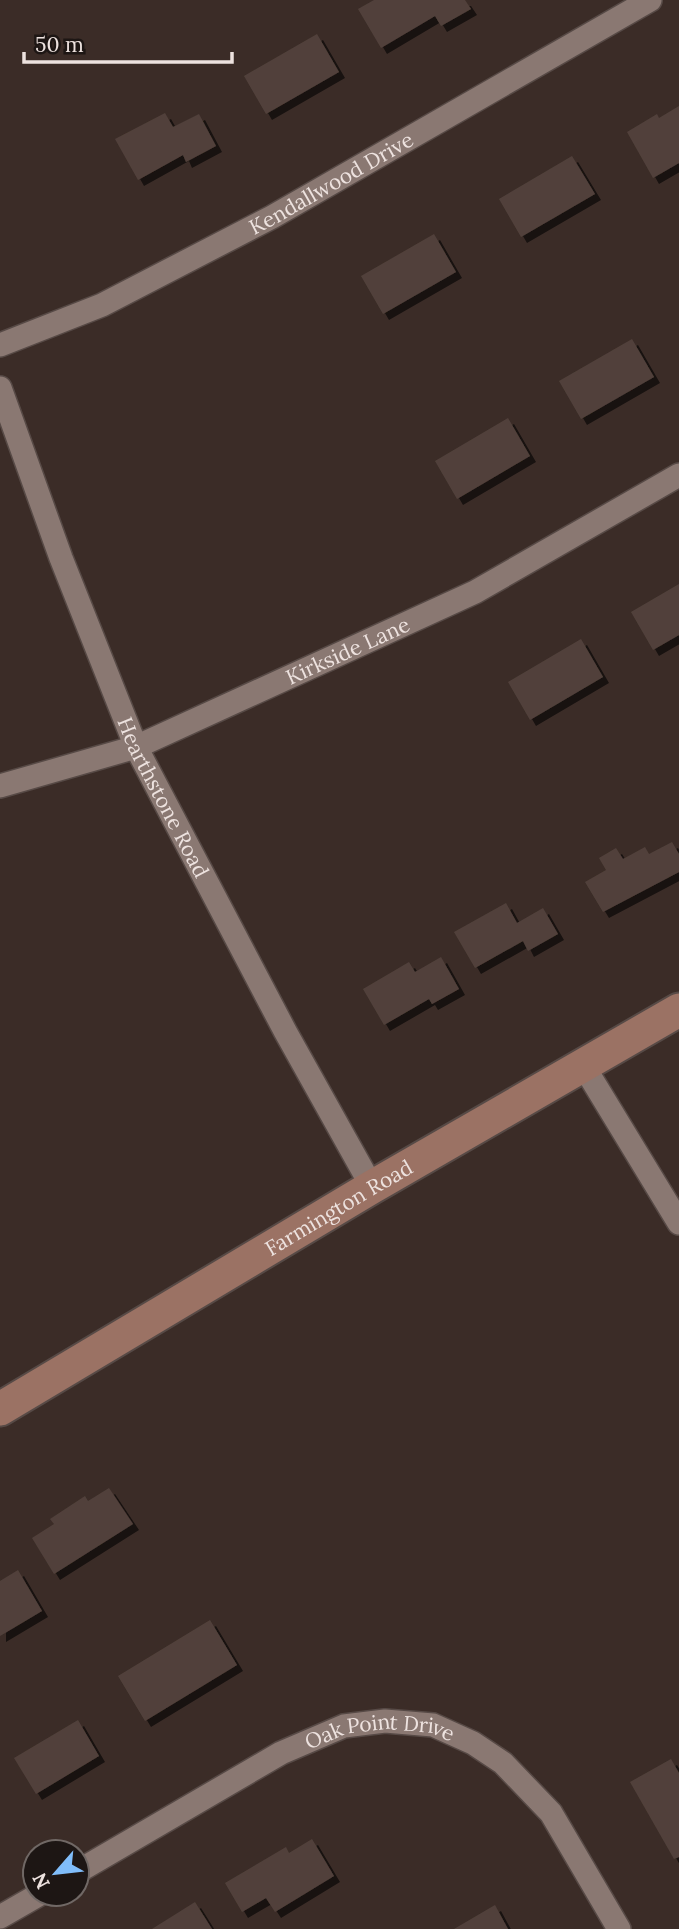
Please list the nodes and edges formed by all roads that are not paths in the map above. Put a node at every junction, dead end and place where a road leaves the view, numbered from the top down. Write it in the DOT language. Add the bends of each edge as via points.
graph roads {
  1 [pos="650,0"];
  2 [pos="0,345"];
  3 [pos="0,388"];
  4 [pos="679,475"];
  5 [pos="136,747"];
  6 [pos="0,786"];
  7 [pos="679,1010"];
  8 [pos="583,1065"];
  9 [pos="372,1187"];
  10 [pos="679,1223"];
  11 [pos="0,1409"];
  12 [pos="91,1864"];
  13 [pos="21,1905"];
  14 [pos="0,1917"];
  15 [pos="619,1929"];
  1 -- 2 [label="street, Kendallwood Drive" via="272,217 102,305"];
  3 -- 5 [label="street, Hearthstone Road"];
  4 -- 5 [label="street, Kirkside Lane" via="475,593"];
  5 -- 6 [label="street, Kirkside Lane"];
  5 -- 9 [label="street, Hearthstone Road"];
  7 -- 8 [label="street, Farmington Road"];
  8 -- 9 [label="street, Farmington Road"];
  8 -- 10 [label="street"];
  9 -- 11 [label="street, Farmington Road"];
  12 -- 15 [label="street, Oak Point Drive" via="281,1753 344,1726 385,1721 433,1725 503,1763 551,1813"];
  13 -- 14 [label="street"];
}
